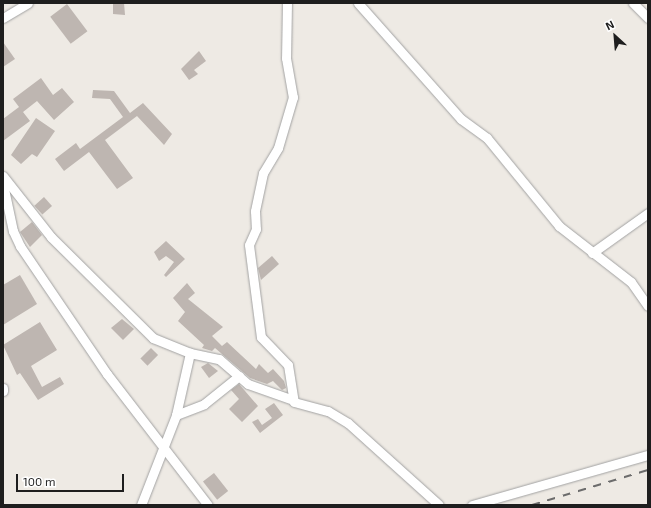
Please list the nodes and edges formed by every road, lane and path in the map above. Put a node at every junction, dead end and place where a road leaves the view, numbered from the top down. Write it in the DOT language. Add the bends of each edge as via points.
graph roads {
  1 [pos="28,3"];
  2 [pos="288,3"];
  3 [pos="358,3"];
  4 [pos="633,3"];
  5 [pos="3,18"];
  6 [pos="648,18"];
  7 [pos="3,176"];
  8 [pos="3,184"];
  9 [pos="648,213"];
  10 [pos="592,253"];
  11 [pos="648,306"];
  12 [pos="190,353"];
  13 [pos="239,376"];
  14 [pos="3,388"];
  15 [pos="3,391"];
  16 [pos="293,400"];
  17 [pos="176,415"];
  18 [pos="163,444"];
  19 [pos="648,455"];
  20 [pos="141,505"];
  21 [pos="208,505"];
  22 [pos="439,505"];
  23 [pos="472,505"];
  1 -- 5 [label="street"];
  2 -- 16 [label="street" via="286,58 293,97 278,148 263,173 255,211 256,229 249,248 257,322 264,343 288,365"];
  3 -- 10 [label="street" via="461,119 487,138 558,226"];
  4 -- 6 [label="street"];
  7 -- 12 [label="street" via="52,237 99,281 143,331"];
  8 -- 18 [label="street" via="13,231 20,246 106,374"];
  9 -- 10 [label="street"];
  10 -- 11 [label="street" via="630,282"];
  12 -- 13 [label="street" via="220,359"];
  12 -- 17 [label="street"];
  13 -- 16 [label="street" via="269,394"];
  13 -- 17 [label="street" via="204,404"];
  14 -- 15 [label="street"];
  16 -- 22 [label="street" via="328,411 348,423"];
  17 -- 18 [label="street"];
  18 -- 20 [label="street"];
  18 -- 21 [label="street"];
  19 -- 23 [label="street"];
}
